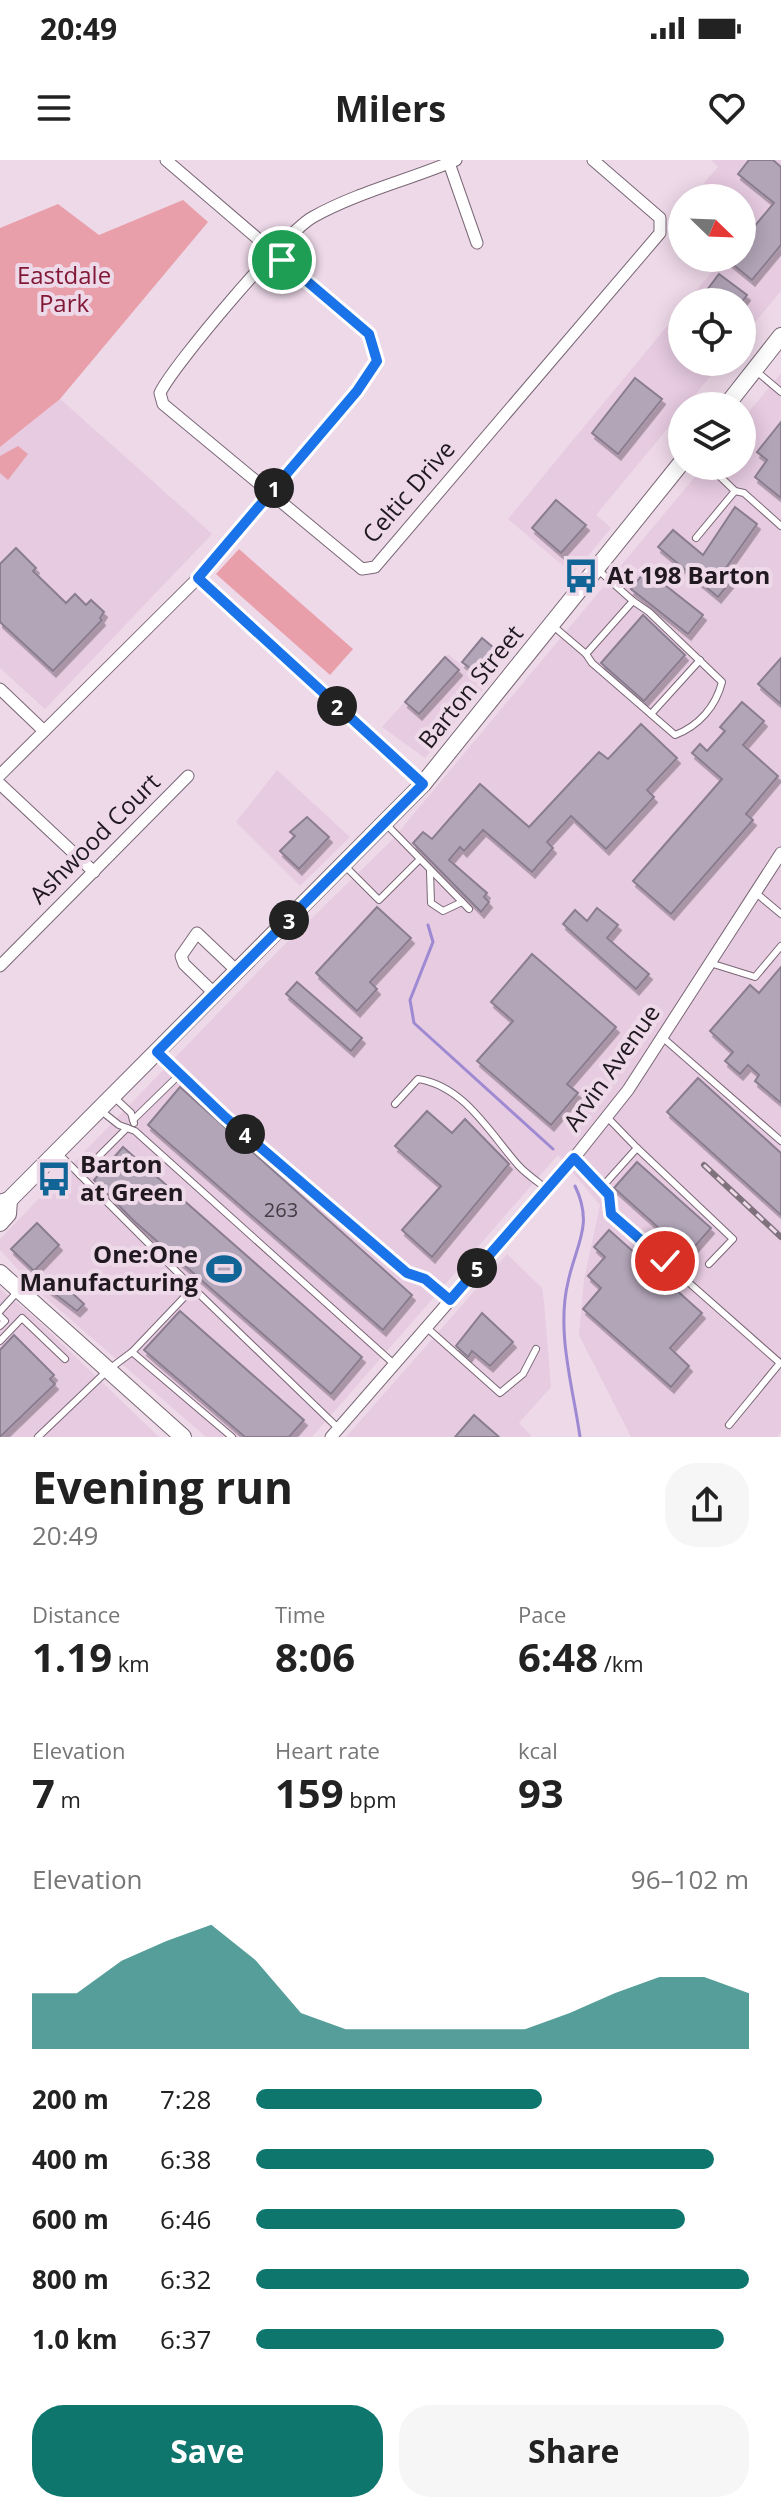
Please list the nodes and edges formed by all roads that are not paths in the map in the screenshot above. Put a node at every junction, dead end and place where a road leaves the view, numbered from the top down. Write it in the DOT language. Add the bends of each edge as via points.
graph roads {
  1 [pos="166,160"];
  2 [pos="593,160"];
  3 [pos="453,162"];
  4 [pos="477,243"];
  5 [pos="273,253"];
  6 [pos="781,336"];
  7 [pos="756,369"];
  8 [pos="756,371"];
  9 [pos="750,376"];
  10 [pos="737,392"];
  11 [pos="781,392"];
  12 [pos="668,480"];
  13 [pos="724,480"];
  14 [pos="735,491"];
  15 [pos="270,493"];
  16 [pos="781,526"];
  17 [pos="696,538"];
  18 [pos="597,569"];
  19 [pos="198,578"];
  20 [pos="633,601"];
  21 [pos="552,625"];
  22 [pos="586,654"];
  23 [pos="700,660"];
  24 [pos="0,689"];
  25 [pos="651,714"];
  26 [pos="44,731"];
  27 [pos="0,775"];
  28 [pos="188,776"];
  29 [pos="0,784"];
  30 [pos="423,784"];
  31 [pos="386,824"];
  32 [pos="781,853"];
  33 [pos="419,860"];
  34 [pos="344,866"];
  35 [pos="430,871"];
  36 [pos="94,872"];
  37 [pos="756,892"];
  38 [pos="462,902"];
  39 [pos="469,909"];
  40 [pos="781,914"];
  41 [pos="781,946"];
  42 [pos="710,963"];
  43 [pos="0,966"];
  44 [pos="237,971"];
  45 [pos="215,994"];
  46 [pos="662,1037"];
  47 [pos="157,1052"];
  48 [pos="180,1074"];
  49 [pos="113,1096"];
  50 [pos="395,1104"];
  51 [pos="100,1110"];
  52 [pos="607,1117"];
  53 [pos="133,1120"];
  54 [pos="127,1128"];
  55 [pos="135,1131"];
  56 [pos="781,1141"];
  57 [pos="637,1148"];
  58 [pos="57,1152"];
  59 [pos="574,1158"];
  60 [pos="80,1175"];
  61 [pos="602,1187"];
  62 [pos="547,1189"];
  63 [pos="5,1202"];
  64 [pos="0,1223"];
  65 [pos="709,1264"];
  66 [pos="0,1273"];
  67 [pos="193,1288"];
  68 [pos="19,1290"];
  69 [pos="450,1300"];
  70 [pos="0,1313"];
  71 [pos="0,1326"];
  72 [pos="59,1326"];
  73 [pos="426,1327"];
  74 [pos="45,1340"];
  75 [pos="0,1341"];
  76 [pos="536,1349"];
  77 [pos="132,1352"];
  78 [pos="65,1359"];
  79 [pos="394,1364"];
  80 [pos="108,1370"];
  81 [pos="729,1425"];
  82 [pos="334,1432"];
  83 [pos="38,1437"];
  84 [pos="183,1437"];
  85 [pos="232,1437"];
  1 -- 5 [label="street"];
  2 -- 15 [label="street, Celtic Drive" via="660,218 660,233 375,567 358,567"];
  3 -- 4 [label="street"];
  3 -- 5 [label="street, Celtic Drive" via="313,217"];
  5 -- 15 [label="street" via="369,334 377,356 372,372"];
  5 -- 15 [label="street, Celtic Drive" via="160,393 163,404"];
  6 -- 7 [label="main road"];
  8 -- 11 [label="lane"];
  9 -- 10 [label="main road"];
  12 -- 18 [label="main road, Barton Street"];
  13 -- 14 [label="lane"];
  14 -- 16 [label="lane"];
  14 -- 17 [label="lane"];
  15 -- 19 [label="street"];
  18 -- 20 [label="lane"];
  18 -- 21 [label="main road, Barton Street"];
  19 -- 26 [label="street"];
  19 -- 30 [label="street"];
  20 -- 22 [label="lane"];
  20 -- 23 [label="lane"];
  21 -- 22 [label="lane"];
  21 -- 30 [label="main road, Barton Street"];
  22 -- 25 [label="lane"];
  23 -- 25 [label="lane"];
  23 -- 25 [label="lane" via="722,682 704,715 675,735"];
  24 -- 26 [label="street"];
  26 -- 27 [label="street"];
  28 -- 36 [label="street, Ashwood Court"];
  29 -- 36 [label="street"];
  30 -- 31 [label="main road, Barton Street"];
  31 -- 33 [label="lane"];
  31 -- 34 [label="main road, Barton Street"];
  32 -- 37 [label="street, Arvin Avenue"];
  33 -- 34 [label="lane" via="379,900"];
  33 -- 35 [label="lane"];
  34 -- 44 [label="main road, Barton Street"];
  35 -- 38 [label="lane"];
  35 -- 38 [label="lane" via="431,903 443,911"];
  36 -- 43 [label="street, Ashwood Court"];
  37 -- 40 [label="lane"];
  37 -- 42 [label="street, Arvin Avenue"];
  38 -- 39 [label="lane"];
  41 -- 42 [label="lane" via="755,977"];
  42 -- 46 [label="street, Arvin Avenue"];
  44 -- 45 [label="main road, Barton Street"];
  44 -- 45 [label="street" via="197,933 181,956"];
  45 -- 47 [label="main road, Barton Street"];
  46 -- 52 [label="street, Arvin Avenue"];
  46 -- 56 [label="lane"];
  47 -- 48 [label="lane"];
  47 -- 49 [label="main road, Barton Street"];
  48 -- 53 [label="lane"];
  48 -- 69 [label="lane" via="407,1273 425,1279"];
  49 -- 51 [label="main road, Barton Street"];
  49 -- 53 [label="lane"];
  50 -- 62 [label="lane" via="418,1079 440,1082"];
  51 -- 54 [label="lane"];
  51 -- 58 [label="main road, Barton Street"];
  52 -- 57 [label="lane"];
  52 -- 59 [label="street, Arvin Avenue"];
  53 -- 55 [label="lane"];
  54 -- 55 [label="lane"];
  54 -- 60 [label="lane"];
  55 -- 79 [label="lane"];
  57 -- 61 [label="lane"];
  57 -- 65 [label="lane" via="733,1239"];
  58 -- 60 [label="lane"];
  58 -- 63 [label="main road, Barton Street"];
  59 -- 61 [label="lane"];
  59 -- 62 [label="street, Arvin Avenue"];
  60 -- 67 [label="lane"];
  61 -- 81 [label="lane" via="609,1195 611,1214 780,1363"];
  62 -- 69 [label="street, Arvin Avenue"];
  63 -- 64 [label="main road, Barton Street" via="8,1214"];
  66 -- 68 [label="main road"];
  67 -- 77 [label="lane"];
  67 -- 82 [label="lane"];
  68 -- 70 [label="lane"];
  68 -- 72 [label="main road"];
  69 -- 73 [label="street, Arvin Avenue"];
  70 -- 71 [label="lane" via="5,1321"];
  72 -- 74 [label="lane"];
  72 -- 80 [label="main road"];
  73 -- 76 [label="lane" via="500,1393 523,1374"];
  73 -- 79 [label="street, Arvin Avenue"];
  74 -- 75 [label="lane" via="22,1318"];
  74 -- 78 [label="lane"];
  77 -- 80 [label="lane"];
  77 -- 85 [label="lane"];
  79 -- 82 [label="street, Arvin Avenue"];
  80 -- 83 [label="lane"];
  80 -- 84 [label="main road"];
}
